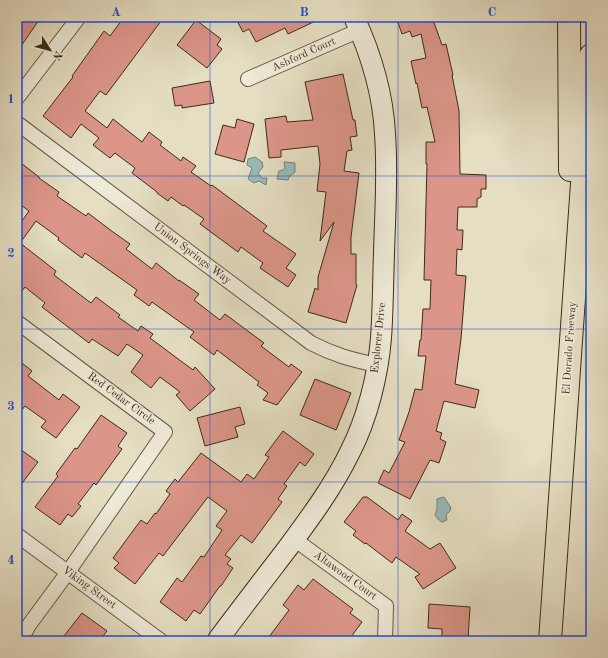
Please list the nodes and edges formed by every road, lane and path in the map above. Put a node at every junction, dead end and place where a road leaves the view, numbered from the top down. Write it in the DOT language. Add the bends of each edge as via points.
graph roads {
  1 [pos="79,17"];
  2 [pos="569,17"];
  3 [pos="357,24"];
  4 [pos="591,55"];
  5 [pos="248,79"];
  6 [pos="17,98"];
  7 [pos="17,124"];
  8 [pos="17,322"];
  9 [pos="571,336"];
  10 [pos="378,365"];
  11 [pos="17,535"];
  12 [pos="294,539"];
  13 [pos="68,572"];
  14 [pos="20,641"];
  15 [pos="161,641"];
  16 [pos="217,641"];
  17 [pos="385,641"];
  18 [pos="550,641"];
  1 -- 6 [label="street"];
  2 -- 9 [label="highway"];
  3 -- 5 [label="street, Ashford Court"];
  3 -- 10 [label="street, Explorer Drive" via="373,66 381,99 385,133 382,311"];
  4 -- 9 [label="highway, El Dorado Freeway"];
  7 -- 10 [label="street, Union Springs Way" via="311,343 342,357"];
  8 -- 13 [label="street, Red Cedar Circle" via="165,432"];
  9 -- 18 [label="highway, El Dorado Freeway"];
  10 -- 12 [label="street, Explorer Drive" via="369,402 351,452 334,483"];
  11 -- 13 [label="street, Viking Street"];
  12 -- 16 [label="street, Explorer Drive"];
  12 -- 17 [label="street, Altawood Court" via="386,606"];
  13 -- 14 [label="street"];
  13 -- 15 [label="street, Viking Street"];
}
